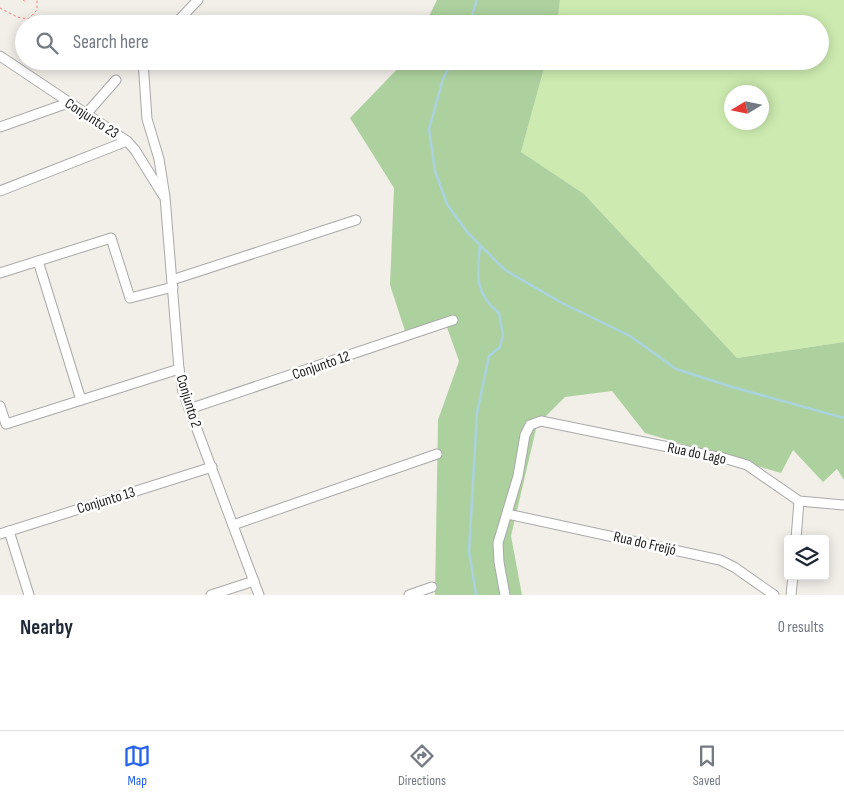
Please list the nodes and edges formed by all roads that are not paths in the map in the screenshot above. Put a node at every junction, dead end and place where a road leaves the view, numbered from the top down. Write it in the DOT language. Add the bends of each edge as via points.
graph roads {
  1 [pos="198,0"];
  2 [pos="184,15"];
  3 [pos="0,56"];
  4 [pos="15,66"];
  5 [pos="20,70"];
  6 [pos="144,70"];
  7 [pos="116,80"];
  8 [pos="68,103"];
  9 [pos="86,114"];
  10 [pos="0,127"];
  11 [pos="127,141"];
  12 [pos="0,192"];
  13 [pos="165,198"];
  14 [pos="356,220"];
  15 [pos="38,261"];
  16 [pos="0,273"];
  17 [pos="172,283"];
  18 [pos="453,320"];
  19 [pos="179,369"];
  20 [pos="81,400"];
  21 [pos="0,406"];
  22 [pos="189,410"];
  23 [pos="437,454"];
  24 [pos="212,467"];
  25 [pos="799,501"];
  26 [pos="844,505"];
  27 [pos="507,514"];
  28 [pos="233,525"];
  29 [pos="5,532"];
  30 [pos="796,535"];
  31 [pos="793,580"];
  32 [pos="254,581"];
  33 [pos="432,587"];
  34 [pos="29,595"];
  35 [pos="211,595"];
  36 [pos="259,595"];
  37 [pos="409,595"];
  38 [pos="505,595"];
  39 [pos="774,595"];
  40 [pos="791,595"];
  1 -- 2 [label="street"];
  3 -- 4 [label="street, Conjunto 23"];
  5 -- 8 [label="street, Conjunto 23"];
  6 -- 13 [label="street, Conjunto 2" via="147,119 159,159"];
  7 -- 9 [label="street"];
  8 -- 9 [label="street, Conjunto 23"];
  8 -- 10 [label="street"];
  9 -- 11 [label="street, Conjunto 23"];
  11 -- 12 [label="street"];
  11 -- 13 [label="street, Conjunto 23"];
  13 -- 17 [label="street, Conjunto 2"];
  14 -- 17 [label="street"];
  15 -- 16 [label="street"];
  15 -- 17 [label="street" via="111,238 130,298"];
  15 -- 20 [label="street"];
  17 -- 19 [label="street, Conjunto 2"];
  18 -- 22 [label="street, Conjunto 12"];
  19 -- 20 [label="street"];
  19 -- 22 [label="street, Conjunto 2"];
  20 -- 21 [label="street" via="6,424"];
  22 -- 24 [label="street, Conjunto 2"];
  23 -- 28 [label="street"];
  24 -- 28 [label="street, Conjunto 2"];
  24 -- 29 [label="street, Conjunto 13"];
  25 -- 26 [label="street"];
  25 -- 27 [label="street, Rua do Lago" via="747,465 541,421 530,425 525,435"];
  25 -- 30 [label="street"];
  27 -- 38 [label="street" via="498,543"];
  27 -- 39 [label="street, Rua do Freijó" via="720,560"];
  28 -- 32 [label="street, Conjunto 2"];
  29 -- 34 [label="street"];
  31 -- 40 [label="street"];
  32 -- 35 [label="street"];
  32 -- 36 [label="street, Conjunto 2"];
  33 -- 37 [label="street"];
}
